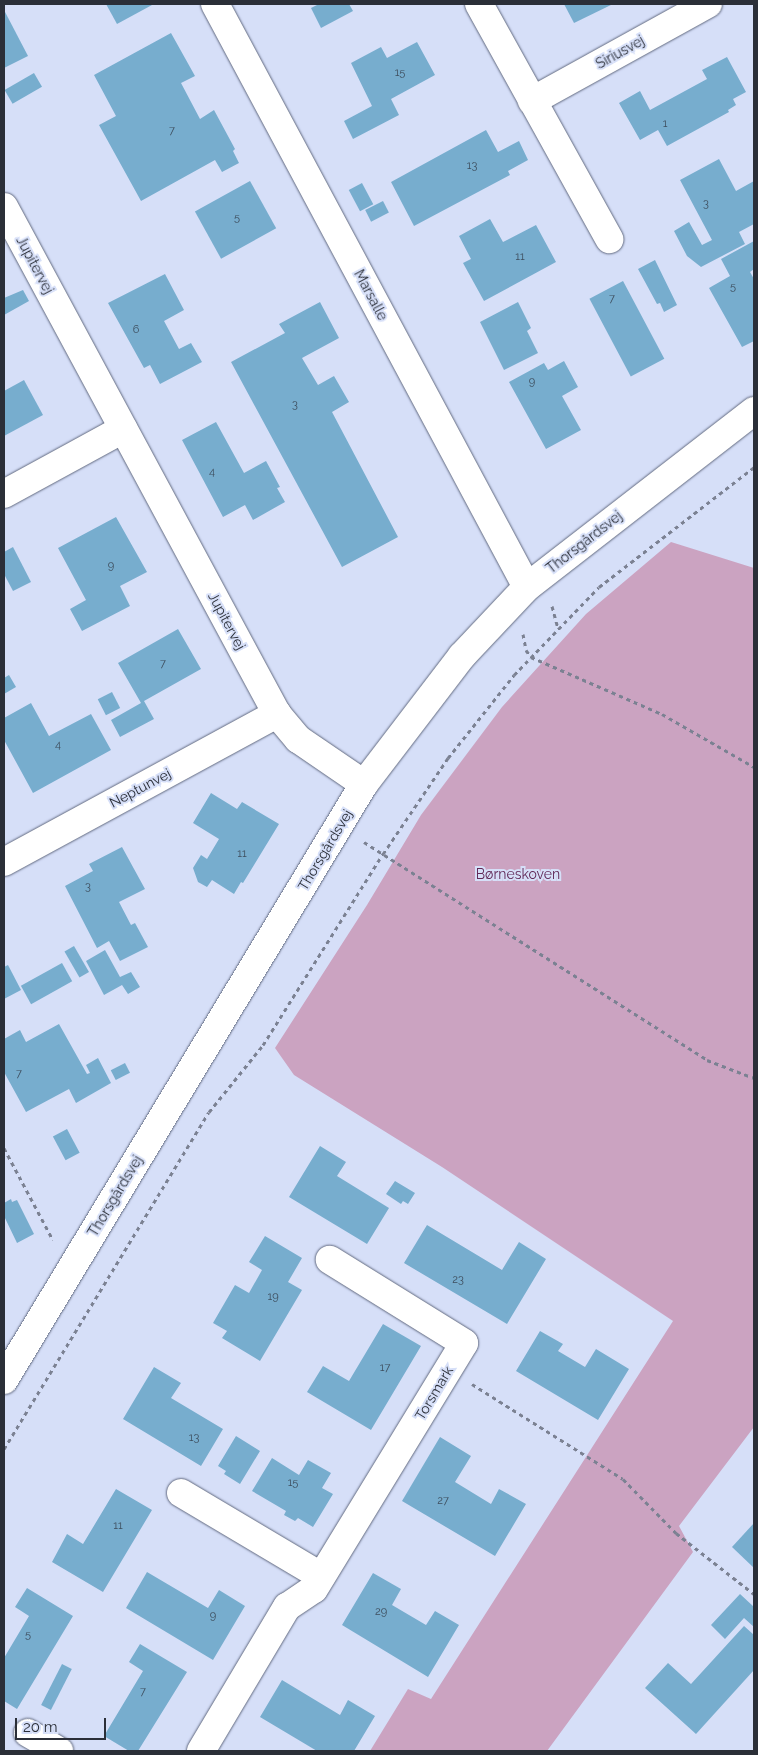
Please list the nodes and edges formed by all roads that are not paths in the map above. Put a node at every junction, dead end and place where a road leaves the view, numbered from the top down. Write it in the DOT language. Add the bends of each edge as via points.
graph roads {
  1 [pos="215,4"];
  2 [pos="479,4"];
  3 [pos="708,4"];
  4 [pos="532,101"];
  5 [pos="4,207"];
  6 [pos="608,239"];
  7 [pos="754,410"];
  8 [pos="124,429"];
  9 [pos="4,494"];
  10 [pos="527,587"];
  11 [pos="277,714"];
  12 [pos="364,784"];
  13 [pos="4,862"];
  14 [pos="330,1260"];
  15 [pos="4,1380"];
  16 [pos="181,1493"];
  17 [pos="321,1576"];
  18 [pos="28,1733"];
  19 [pos="59,1751"];
  20 [pos="201,1751"];
  1 -- 10 [label="street, Marsalle"];
  2 -- 4 [label="street"];
  3 -- 4 [label="street, Siriusvej"];
  4 -- 6 [label="street"];
  5 -- 8 [label="street, Jupitervej"];
  7 -- 10 [label="street, Thorsgårdsvej"];
  8 -- 9 [label="street"];
  8 -- 11 [label="street, Jupitervej"];
  10 -- 12 [label="street, Thorsgårdsvej" via="462,656"];
  11 -- 12 [label="street, Jupitervej" via="298,739"];
  11 -- 13 [label="street, Neptunvej"];
  12 -- 15 [label="street, Thorsgårdsvej"];
  14 -- 17 [label="street, Torsmark" via="464,1343"];
  16 -- 17 [label="street"];
  17 -- 20 [label="street, Torsmark" via="314,1589 288,1607"];
  18 -- 19 [label="street"];
}
